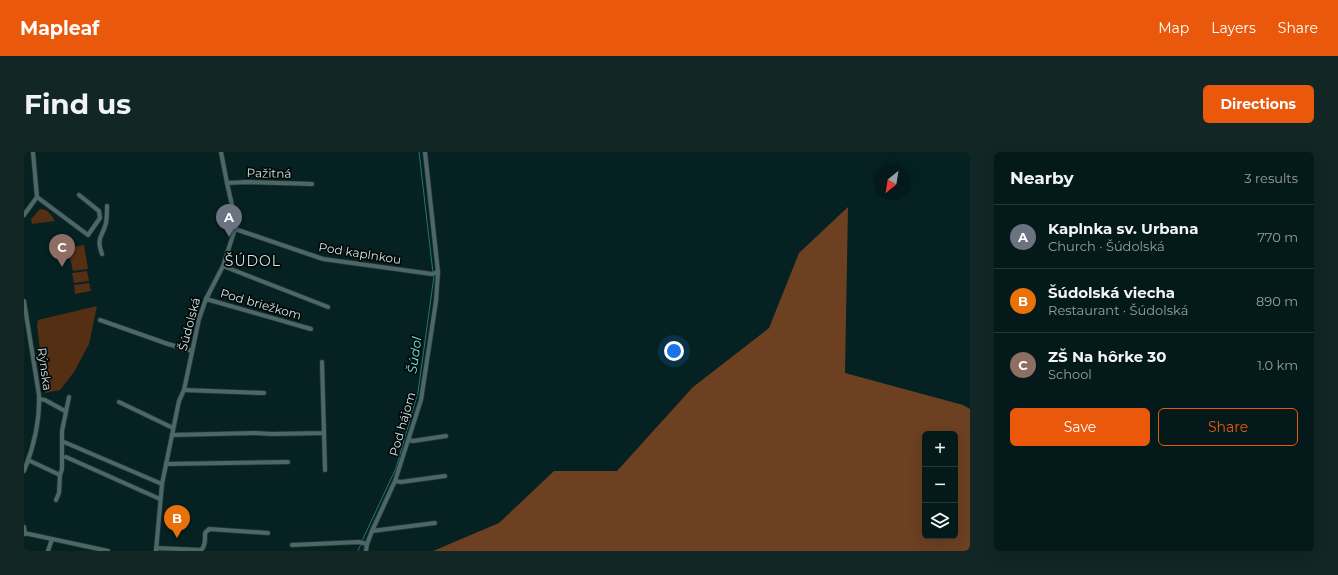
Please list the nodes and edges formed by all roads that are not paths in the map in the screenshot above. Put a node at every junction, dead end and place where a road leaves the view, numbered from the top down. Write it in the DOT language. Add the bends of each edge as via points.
graph roads {
  1 [pos="33,152"];
  2 [pos="221,152"];
  3 [pos="425,152"];
  4 [pos="227,183"];
  5 [pos="312,184"];
  6 [pos="79,195"];
  7 [pos="37,197"];
  8 [pos="107,206"];
  9 [pos="24,215"];
  10 [pos="101,215"];
  11 [pos="106,215"];
  12 [pos="235,229"];
  13 [pos="102,254"];
  14 [pos="223,266"];
  15 [pos="435,273"];
  16 [pos="206,299"];
  17 [pos="24,301"];
  18 [pos="328,306"];
  19 [pos="100,320"];
  20 [pos="311,329"];
  21 [pos="192,351"];
  22 [pos="322,362"];
  23 [pos="184,390"];
  24 [pos="264,393"];
  25 [pos="69,397"];
  26 [pos="39,399"];
  27 [pos="119,402"];
  28 [pos="65,411"];
  29 [pos="173,428"];
  30 [pos="324,433"];
  31 [pos="172,435"];
  32 [pos="446,436"];
  33 [pos="409,440"];
  34 [pos="64,442"];
  35 [pos="66,457"];
  36 [pos="28,460"];
  37 [pos="288,462"];
  38 [pos="166,464"];
  39 [pos="325,470"];
  40 [pos="24,471"];
  41 [pos="60,475"];
  42 [pos="445,476"];
  43 [pos="395,481"];
  44 [pos="162,484"];
  45 [pos="160,498"];
  46 [pos="56,500"];
  47 [pos="435,523"];
  48 [pos="24,527"];
  49 [pos="372,531"];
  50 [pos="268,532"];
  51 [pos="24,534"];
  52 [pos="52,539"];
  53 [pos="363,543"];
  54 [pos="292,545"];
  55 [pos="156,550"];
  56 [pos="48,551"];
  57 [pos="108,551"];
  58 [pos="366,551"];
  1 -- 7 [label="street"];
  2 -- 4 [label="street, Šúdolská"];
  3 -- 15 [label="street, Pod hájom"];
  4 -- 5 [label="street, Pažitná"];
  4 -- 12 [label="street, Šúdolská"];
  6 -- 10 [label="street"];
  7 -- 9 [label="street"];
  7 -- 10 [label="street" via="88,235"];
  8 -- 11 [label="street"];
  10 -- 11 [label="street"];
  11 -- 13 [label="street" via="106,223 99,239"];
  12 -- 14 [label="street, Šúdolská"];
  12 -- 15 [label="street, Pod kaplnkou" via="323,259"];
  14 -- 16 [label="street, Šúdolská"];
  14 -- 18 [label="street"];
  15 -- 33 [label="street, Pod hájom" via="436,301 421,400"];
  16 -- 20 [label="street, Pod briežkom"];
  16 -- 21 [label="street, Šúdolská"];
  17 -- 26 [label="street, Rýnska"];
  19 -- 21 [label="street"];
  21 -- 23 [label="street, Šúdolská"];
  22 -- 30 [label="street"];
  23 -- 24 [label="street"];
  23 -- 29 [label="street, Šúdolská"];
  25 -- 28 [label="street"];
  26 -- 28 [label="street"];
  26 -- 36 [label="street, Rýnska" via="36,433"];
  27 -- 29 [label="street"];
  28 -- 41 [label="street" via="61,440 63,463"];
  29 -- 31 [label="street, Šúdolská"];
  30 -- 31 [label="street"];
  30 -- 39 [label="street"];
  31 -- 38 [label="street, Šúdolská"];
  32 -- 33 [label="street"];
  33 -- 43 [label="street, Pod hájom"];
  34 -- 44 [label="street"];
  35 -- 45 [label="street"];
  36 -- 40 [label="street, Rýnska"];
  36 -- 41 [label="street"];
  37 -- 38 [label="street"];
  38 -- 44 [label="street, Šúdolská"];
  41 -- 46 [label="street"];
  42 -- 43 [label="street"];
  43 -- 49 [label="street, Pod hájom"];
  44 -- 45 [label="street, Šúdolská"];
  45 -- 55 [label="street, Šúdolská"];
  47 -- 49 [label="street"];
  48 -- 51 [label="street"];
  49 -- 53 [label="street, Pod hájom"];
  50 -- 55 [label="street, Šúdolská" via="209,529 205,533 204,548 201,550"];
  51 -- 52 [label="street"];
  52 -- 56 [label="street"];
  52 -- 57 [label="street"];
  53 -- 54 [label="street"];
  53 -- 58 [label="street, Pod hájom"];
}
